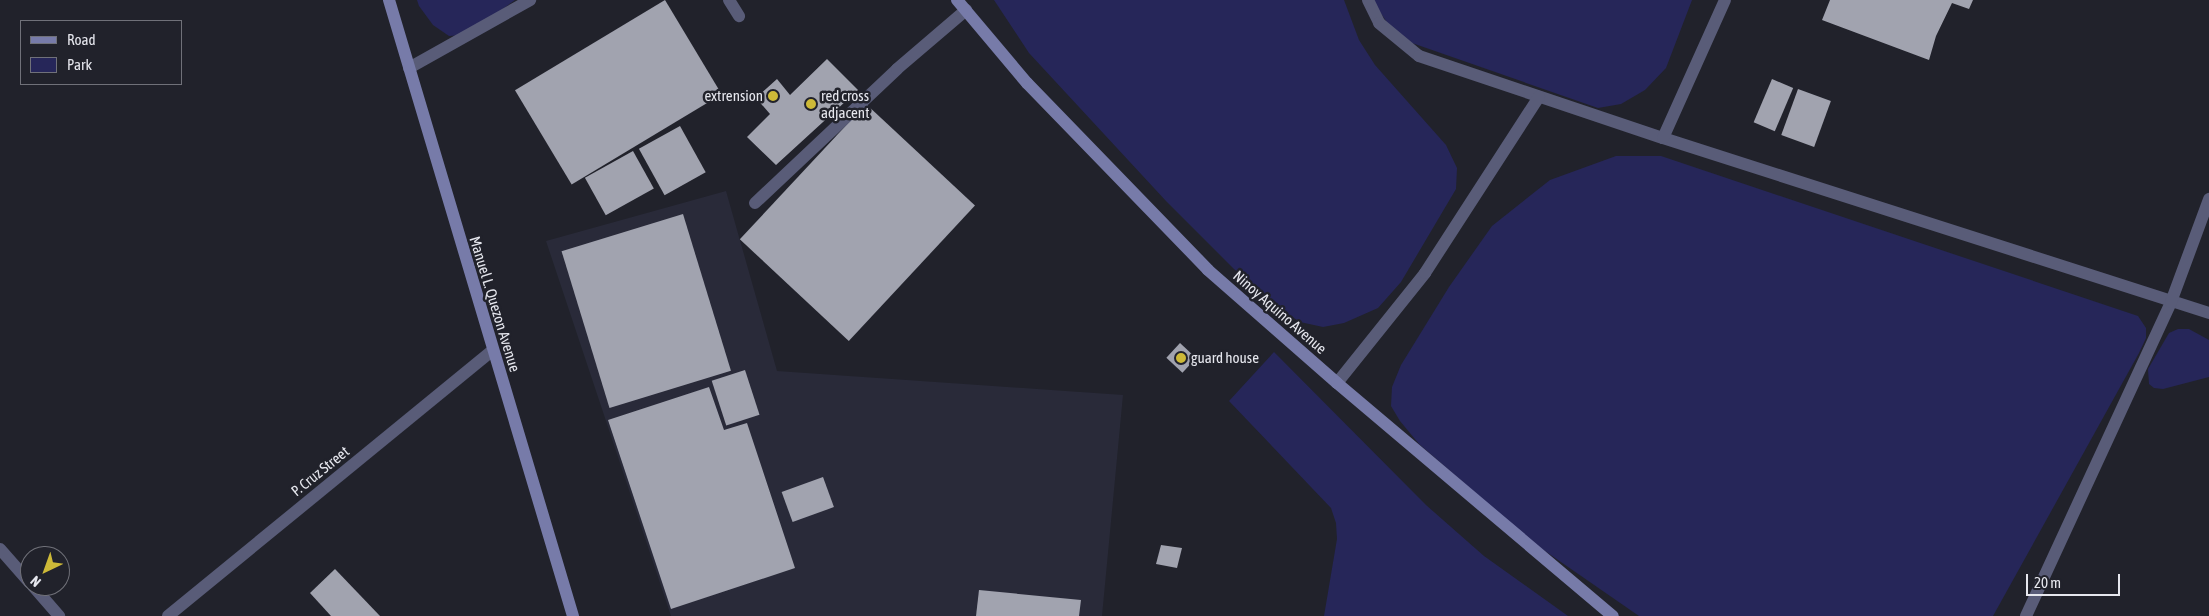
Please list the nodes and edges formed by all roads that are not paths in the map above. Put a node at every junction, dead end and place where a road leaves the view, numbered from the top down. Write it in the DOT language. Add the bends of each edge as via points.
graph roads {
  1 [pos="389,0"];
  2 [pos="530,0"];
  3 [pos="730,0"];
  4 [pos="957,0"];
  5 [pos="1368,0"];
  6 [pos="1725,0"];
  7 [pos="966,10"];
  8 [pos="740,16"];
  9 [pos="409,68"];
  10 [pos="1539,97"];
  11 [pos="1663,138"];
  12 [pos="2209,199"];
  13 [pos="755,203"];
  14 [pos="2171,302"];
  15 [pos="2209,313"];
  16 [pos="492,351"];
  17 [pos="1337,383"];
  18 [pos="0,549"];
  19 [pos="20,572"];
  20 [pos="42,596"];
  21 [pos="59,616"];
  22 [pos="168,616"];
  23 [pos="572,616"];
  24 [pos="1613,616"];
  25 [pos="2026,616"];
  1 -- 9 [label="street, Manuel L. Quezon Avenue"];
  2 -- 9 [label="street"];
  3 -- 8 [label="street"];
  4 -- 7 [label="street, Ninoy Aquino Avenue"];
  5 -- 10 [label="street" via="1379,23 1419,56"];
  6 -- 11 [label="street"];
  7 -- 13 [label="street" via="897,69"];
  7 -- 17 [label="street, Ninoy Aquino Avenue" via="1026,83 1208,270"];
  9 -- 16 [label="street, Manuel L. Quezon Avenue"];
  10 -- 11 [label="street"];
  10 -- 17 [label="street" via="1425,272"];
  11 -- 14 [label="street"];
  12 -- 14 [label="street"];
  14 -- 15 [label="street"];
  14 -- 25 [label="street"];
  16 -- 22 [label="street, P. Cruz Street"];
  16 -- 23 [label="street, Manuel L. Quezon Avenue"];
  17 -- 24 [label="street, Ninoy Aquino Avenue"];
  18 -- 19 [label="street"];
  20 -- 21 [label="street"];
}
